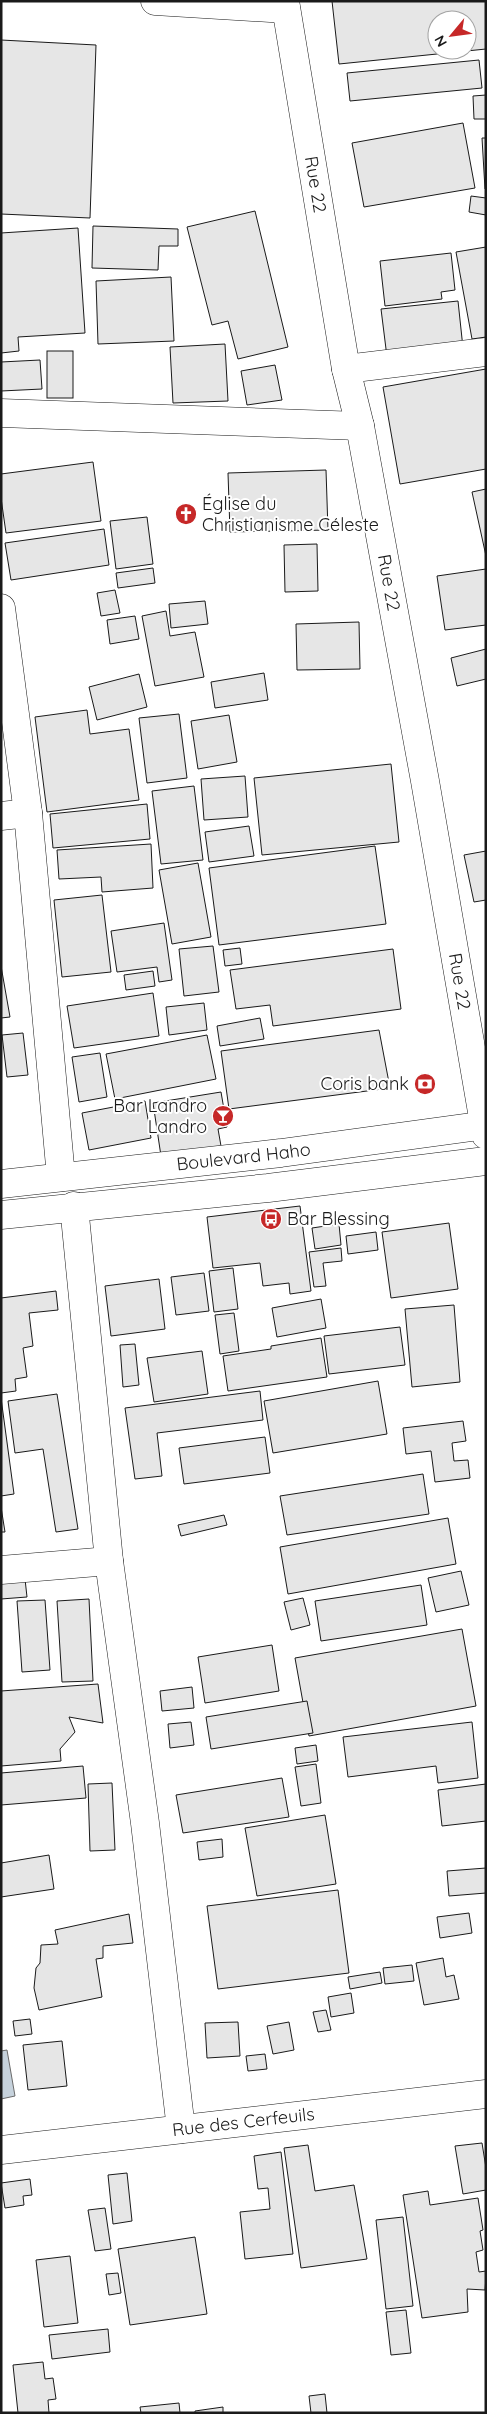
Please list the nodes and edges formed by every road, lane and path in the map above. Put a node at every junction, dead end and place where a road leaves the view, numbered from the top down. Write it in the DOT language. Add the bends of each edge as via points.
graph roads {
  1 [pos="155,1"];
  2 [pos="286,5"];
  3 [pos="486,352"];
  4 [pos="346,369"];
  5 [pos="1,413"];
  6 [pos="360,426"];
  7 [pos="1,608"];
  8 [pos="28,813"];
  9 [pos="1,816"];
  10 [pos="485,1128"];
  11 [pos="486,1161"];
  12 [pos="61,1177"];
  13 [pos="1,1184"];
  14 [pos="74,1206"];
  15 [pos="1,1215"];
  16 [pos="110,1561"];
  17 [pos="1,1570"];
  18 [pos="486,2094"];
  19 [pos="181,2129"];
  20 [pos="1,2150"];
  1 -- 2 [label="street"];
  2 -- 4 [label="street, Rue 22"];
  3 -- 4 [label="street"];
  4 -- 6 [label="street, Rue 22"];
  5 -- 6 [label="street"];
  6 -- 10 [label="street, Rue 22"];
  7 -- 8 [label="street"];
  8 -- 9 [label="street"];
  8 -- 12 [label="street"];
  10 -- 12 [label="street, Boulevard Haho"];
  11 -- 14 [label="street, Boulevard Haho" via="268,1188"];
  12 -- 13 [label="street, Boulevard Haho"];
  14 -- 15 [label="street, Boulevard Haho"];
  14 -- 16 [label="street"];
  16 -- 17 [label="street"];
  16 -- 19 [label="street"];
  18 -- 19 [label="street, Rue des Cerfeuils"];
  19 -- 20 [label="street, Rue des Cerfeuils"];
}
